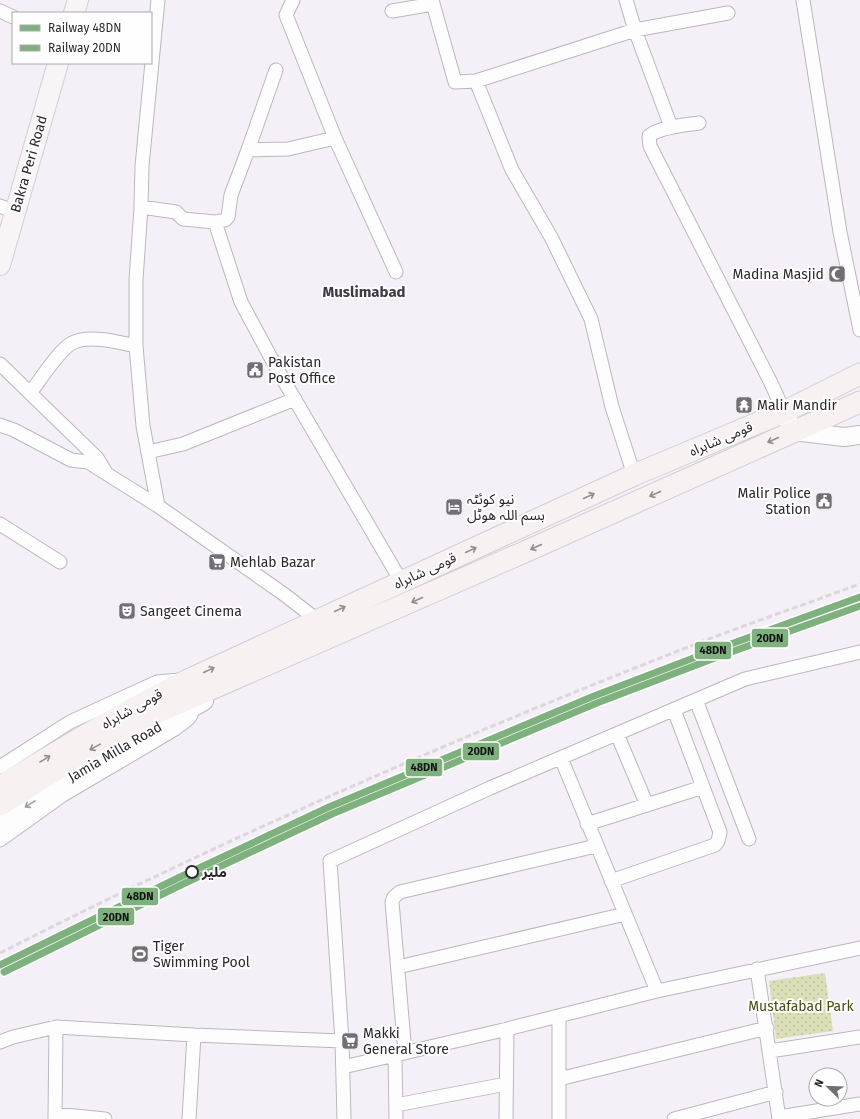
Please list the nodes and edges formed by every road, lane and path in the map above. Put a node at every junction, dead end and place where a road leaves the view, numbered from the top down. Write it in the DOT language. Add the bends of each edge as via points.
graph roads {
  1 [pos="78,0"];
  2 [pos="158,0"];
  3 [pos="293,0"];
  4 [pos="626,0"];
  5 [pos="803,0"];
  6 [pos="432,2"];
  7 [pos="0,11"];
  8 [pos="392,11"];
  9 [pos="74,12"];
  10 [pos="728,13"];
  11 [pos="12,17"];
  12 [pos="635,30"];
  13 [pos="152,62"];
  14 [pos="58,64"];
  15 [pos="152,64"];
  16 [pos="276,70"];
  17 [pos="476,81"];
  18 [pos="698,123"];
  19 [pos="670,124"];
  20 [pos="335,138"];
  21 [pos="248,150"];
  22 [pos="140,207"];
  23 [pos="7,209"];
  24 [pos="215,222"];
  25 [pos="0,265"];
  26 [pos="396,272"];
  27 [pos="860,330"];
  28 [pos="136,346"];
  29 [pos="0,364"];
  30 [pos="860,374"];
  31 [pos="31,392"];
  32 [pos="295,400"];
  33 [pos="860,402"];
  34 [pos="784,412"];
  35 [pos="0,425"];
  36 [pos="793,431"];
  37 [pos="860,435"];
  38 [pos="148,452"];
  39 [pos="107,474"];
  40 [pos="634,475"];
  41 [pos="158,506"];
  42 [pos="0,524"];
  43 [pos="60,562"];
  44 [pos="401,581"];
  45 [pos="317,620"];
  46 [pos="860,652"];
  47 [pos="188,680"];
  48 [pos="230,681"];
  49 [pos="696,700"];
  50 [pos="199,704"];
  51 [pos="151,707"];
  52 [pos="674,710"];
  53 [pos="617,734"];
  54 [pos="560,758"];
  55 [pos="0,767"];
  56 [pos="703,787"];
  57 [pos="0,788"];
  58 [pos="0,805"];
  59 [pos="647,805"];
  60 [pos="0,823"];
  61 [pos="587,824"];
  62 [pos="749,839"];
  63 [pos="0,840"];
  64 [pos="596,846"];
  65 [pos="611,881"];
  66 [pos="625,914"];
  67 [pos="860,948"];
  68 [pos="398,967"];
  69 [pos="757,969"];
  70 [pos="657,991"];
  71 [pos="559,1016"];
  72 [pos="56,1027"];
  73 [pos="767,1028"];
  74 [pos="506,1029"];
  75 [pos="194,1036"];
  76 [pos="860,1037"];
  77 [pos="342,1041"];
  78 [pos="0,1042"];
  79 [pos="770,1050"];
  80 [pos="400,1054"];
  81 [pos="343,1067"];
  82 [pos="559,1079"];
  83 [pos="506,1084"];
  84 [pos="776,1092"];
  85 [pos="860,1104"];
  86 [pos="396,1105"];
  87 [pos="55,1116"];
  88 [pos="779,1118"];
  89 [pos="105,1119"];
  90 [pos="189,1119"];
  91 [pos="344,1119"];
  92 [pos="396,1119"];
  93 [pos="506,1119"];
  94 [pos="559,1119"];
  95 [pos="674,1119"];
  1 -- 9 [label="main road"];
  2 -- 13 [label="street"];
  3 -- 20 [label="street" via="286,15"];
  4 -- 12 [label="street"];
  5 -- 27 [label="street" via="840,232"];
  6 -- 8 [label="street"];
  6 -- 17 [label="street" via="455,82"];
  7 -- 11 [label="street"];
  10 -- 12 [label="street"];
  12 -- 17 [label="street"];
  12 -- 19 [label="street"];
  14 -- 23 [label="main road, Bakra Peri Road"];
  15 -- 22 [label="street"];
  16 -- 21 [label="street"];
  17 -- 40 [label="street" via="512,170 551,237 591,319 612,407"];
  18 -- 34 [label="street" via="652,134 649,136 650,146"];
  20 -- 21 [label="street" via="288,149"];
  20 -- 26 [label="street"];
  21 -- 24 [label="street" via="231,195 228,217"];
  22 -- 24 [label="street" via="176,212 183,219"];
  22 -- 28 [label="street"];
  23 -- 25 [label="main road, Bakra Peri Road"];
  24 -- 32 [label="street" via="241,302"];
  28 -- 31 [label="street" via="101,339 72,343"];
  28 -- 38 [label="street" via="143,426"];
  29 -- 31 [label="street"];
  30 -- 34 [label="highway, قومی شاہراہ"];
  31 -- 39 [label="street" via="97,458"];
  32 -- 38 [label="street" via="183,444"];
  32 -- 44 [label="street"];
  33 -- 36 [label="highway, قومی شاہراہ"];
  34 -- 36 [label="main road"];
  34 -- 40 [label="highway, قومی شاہراہ"];
  35 -- 39 [label="street" via="71,460 88,462"];
  36 -- 37 [label="main road" via="844,437"];
  36 -- 48 [label="highway, قومی شاہراہ, one-way"];
  38 -- 41 [label="street"];
  39 -- 41 [label="street"];
  44 -- 40 [label="highway, قومی شاہراہ, one-way"];
  41 -- 45 [label="street" via="285,594"];
  42 -- 43 [label="street"];
  45 -- 44 [label="highway, قومی شاہراہ, one-way"];
  47 -- 45 [label="highway, قومی شاہراہ, one-way"];
  46 -- 49 [label="street" via="745,679"];
  47 -- 51 [label="highway, قومی شاہراہ"];
  47 -- 55 [label="street" via="157,682 70,722"];
  48 -- 50 [label="main road, Jamia Milla Road"];
  48 -- 51 [label="highway, قومی شاہراہ"];
  49 -- 52 [label="street"];
  49 -- 62 [label="street"];
  50 -- 60 [label="main road, Jamia Milla Road, one-way" via="110,754"];
  50 -- 63 [label="street" via="188,719 175,729 63,796"];
  57 -- 51 [label="highway, قومی شاہراہ, one-way" via="65,746"];
  51 -- 58 [label="highway, قومی شاہراہ, one-way"];
  52 -- 53 [label="street"];
  52 -- 56 [label="street"];
  53 -- 54 [label="street"];
  53 -- 59 [label="street"];
  54 -- 61 [label="street"];
  54 -- 77 [label="street" via="330,861"];
  56 -- 59 [label="street"];
  56 -- 65 [label="street" via="720,832 715,845"];
  59 -- 61 [label="street"];
  61 -- 64 [label="street"];
  64 -- 65 [label="street"];
  64 -- 68 [label="street" via="400,892 392,902"];
  65 -- 66 [label="street"];
  66 -- 68 [label="street"];
  66 -- 70 [label="street"];
  67 -- 69 [label="street"];
  68 -- 80 [label="street"];
  69 -- 70 [label="street"];
  69 -- 73 [label="street"];
  70 -- 71 [label="street"];
  71 -- 74 [label="street"];
  71 -- 82 [label="street"];
  72 -- 75 [label="street"];
  72 -- 78 [label="street"];
  72 -- 87 [label="street"];
  73 -- 79 [label="street"];
  73 -- 82 [label="street"];
  74 -- 80 [label="street"];
  74 -- 83 [label="street"];
  75 -- 77 [label="street"];
  75 -- 90 [label="street"];
  76 -- 79 [label="street"];
  77 -- 81 [label="street"];
  79 -- 84 [label="street"];
  80 -- 81 [label="street"];
  80 -- 86 [label="street"];
  81 -- 91 [label="street"];
  82 -- 94 [label="street"];
  83 -- 86 [label="street"];
  83 -- 93 [label="street"];
  84 -- 88 [label="street"];
  84 -- 95 [label="street"];
  85 -- 88 [label="street"];
  86 -- 92 [label="street"];
  87 -- 89 [label="street"];
}
